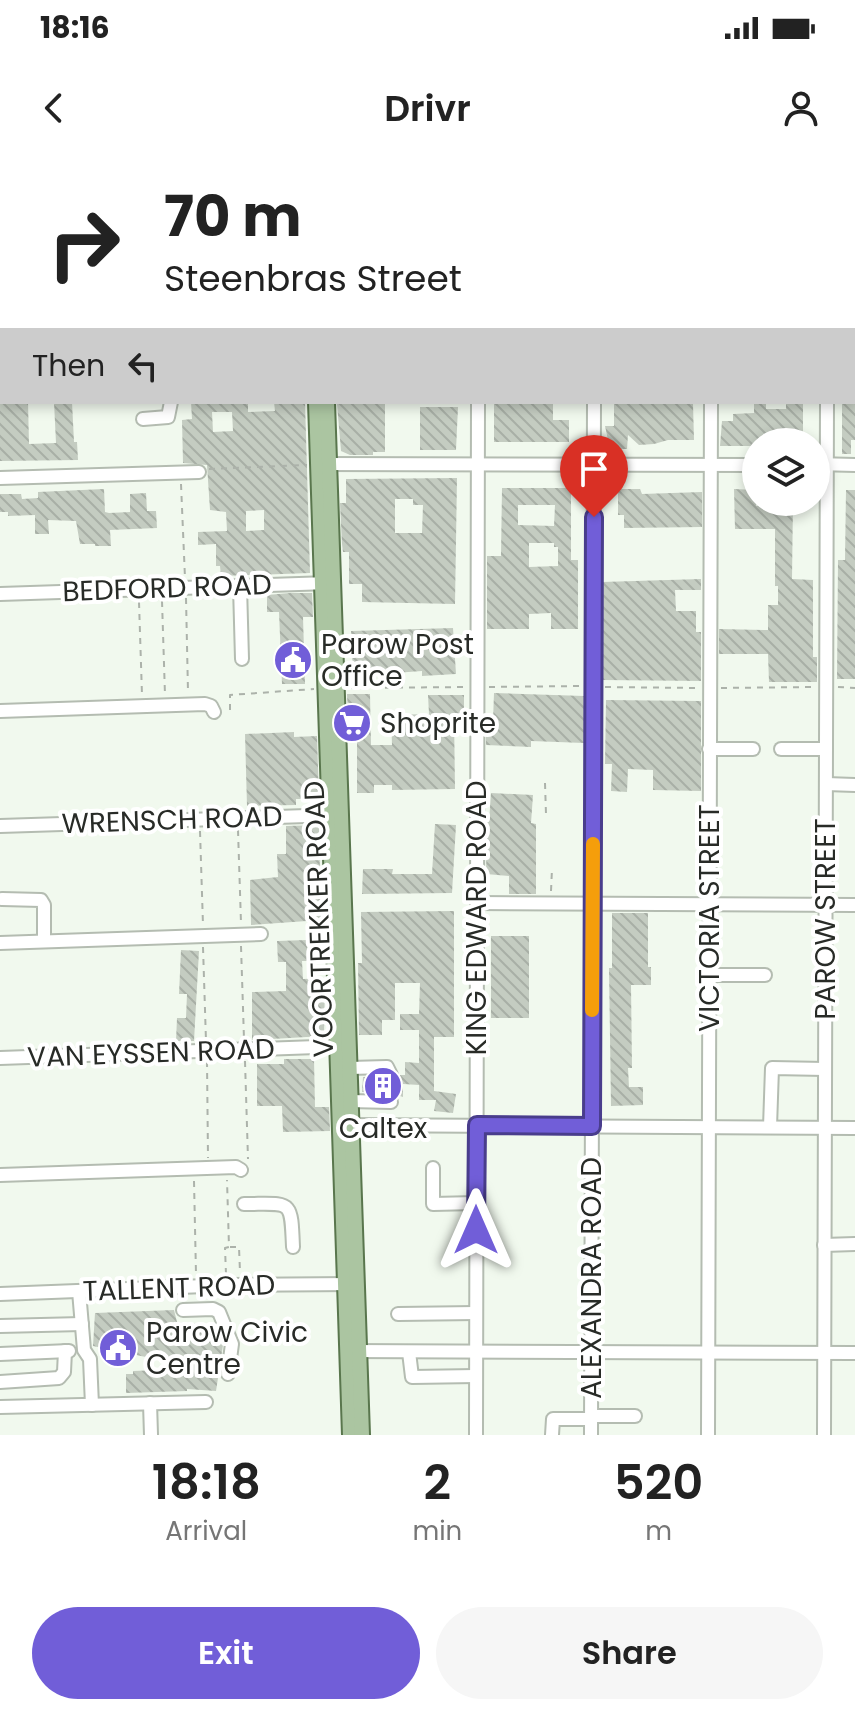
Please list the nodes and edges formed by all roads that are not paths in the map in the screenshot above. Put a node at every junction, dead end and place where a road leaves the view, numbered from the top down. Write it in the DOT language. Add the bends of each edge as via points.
graph roads {
  1 [pos="171,404"];
  2 [pos="316,404"];
  3 [pos="327,404"];
  4 [pos="478,404"];
  5 [pos="594,404"];
  6 [pos="711,404"];
  7 [pos="827,404"];
  8 [pos="143,419"];
  9 [pos="824,428"];
  10 [pos="324,464"];
  11 [pos="830,464"];
  12 [pos="594,465"];
  13 [pos="710,465"];
  14 [pos="742,465"];
  15 [pos="855,465"];
  16 [pos="479,466"];
  17 [pos="203,471"];
  18 [pos="0,478"];
  19 [pos="822,516"];
  20 [pos="328,583"];
  21 [pos="240,586"];
  22 [pos="0,594"];
  23 [pos="242,659"];
  24 [pos="0,711"];
  25 [pos="214,712"];
  26 [pos="709,749"];
  27 [pos="753,749"];
  28 [pos="781,749"];
  29 [pos="826,749"];
  30 [pos="826,784"];
  31 [pos="855,785"];
  32 [pos="337,815"];
  33 [pos="0,826"];
  34 [pos="2,899"];
  35 [pos="477,903"];
  36 [pos="593,904"];
  37 [pos="709,905"];
  38 [pos="825,905"];
  39 [pos="855,905"];
  40 [pos="261,934"];
  41 [pos="44,941"];
  42 [pos="0,943"];
  43 [pos="709,975"];
  44 [pos="765,975"];
  45 [pos="344,1046"];
  46 [pos="0,1058"];
  47 [pos="350,1068"];
  48 [pos="825,1069"];
  49 [pos="391,1072"];
  50 [pos="350,1101"];
  51 [pos="345,1125"];
  52 [pos="391,1125"];
  53 [pos="477,1125"];
  54 [pos="592,1126"];
  55 [pos="708,1127"];
  56 [pos="770,1127"];
  57 [pos="825,1127"];
  58 [pos="855,1128"];
  59 [pos="244,1167"];
  60 [pos="433,1168"];
  61 [pos="0,1175"];
  62 [pos="476,1203"];
  63 [pos="244,1204"];
  64 [pos="855,1244"];
  65 [pos="824,1245"];
  66 [pos="293,1247"];
  67 [pos="202,1283"];
  68 [pos="352,1284"];
  69 [pos="79,1291"];
  70 [pos="0,1294"];
  71 [pos="207,1309"];
  72 [pos="183,1310"];
  73 [pos="476,1313"];
  74 [pos="398,1314"];
  75 [pos="82,1324"];
  76 [pos="0,1326"];
  77 [pos="84,1350"];
  78 [pos="65,1351"];
  79 [pos="353,1351"];
  80 [pos="409,1352"];
  81 [pos="591,1352"];
  82 [pos="708,1352"];
  83 [pos="476,1353"];
  84 [pos="824,1353"];
  85 [pos="855,1353"];
  86 [pos="0,1354"];
  87 [pos="228,1374"];
  88 [pos="476,1376"];
  89 [pos="0,1382"];
  90 [pos="206,1402"];
  91 [pos="150,1403"];
  92 [pos="92,1405"];
  93 [pos="0,1407"];
  94 [pos="635,1416"];
  95 [pos="591,1417"];
  96 [pos="151,1435"];
  97 [pos="350,1435"];
  98 [pos="362,1435"];
  99 [pos="476,1435"];
  100 [pos="552,1435"];
  101 [pos="591,1435"];
  102 [pos="708,1435"];
  103 [pos="824,1435"];
  1 -- 8 [label="street" via="168,417"];
  2 -- 10 [label="main road, VOORTREKKER ROAD"];
  3 -- 10 [label="main road, VOORTREKKER ROAD"];
  4 -- 16 [label="street, KING EDWARD ROAD"];
  5 -- 12 [label="street, ALEXANDRA ROAD"];
  6 -- 13 [label="street, VICTORIA STREET"];
  7 -- 9 [label="street, PAROW STREET"];
  10 -- 16 [label="street"];
  10 -- 20 [label="main road, VOORTREKKER ROAD"];
  11 -- 15 [label="street"];
  12 -- 13 [label="street"];
  12 -- 16 [label="street"];
  12 -- 36 [label="street, ALEXANDRA ROAD"];
  13 -- 14 [label="street"];
  13 -- 26 [label="street, VICTORIA STREET"];
  16 -- 35 [label="street, KING EDWARD ROAD"];
  17 -- 18 [label="street"];
  19 -- 29 [label="street, PAROW STREET"];
  20 -- 21 [label="street, BEDFORD ROAD"];
  20 -- 32 [label="main road, VOORTREKKER ROAD"];
  21 -- 22 [label="street, BEDFORD ROAD"];
  21 -- 23 [label="street"];
  24 -- 25 [label="street" via="205,704"];
  26 -- 27 [label="street"];
  26 -- 37 [label="street, VICTORIA STREET"];
  28 -- 29 [label="street"];
  29 -- 30 [label="street, PAROW STREET"];
  30 -- 31 [label="street"];
  30 -- 38 [label="street, PAROW STREET"];
  32 -- 33 [label="street, WRENSCH ROAD"];
  32 -- 45 [label="main road, VOORTREKKER ROAD"];
  34 -- 41 [label="street" via="41,900"];
  35 -- 36 [label="street"];
  35 -- 53 [label="street, KING EDWARD ROAD"];
  36 -- 37 [label="street"];
  36 -- 54 [label="street, ALEXANDRA ROAD"];
  37 -- 38 [label="street"];
  37 -- 43 [label="street, VICTORIA STREET"];
  38 -- 39 [label="street"];
  38 -- 48 [label="street, PAROW STREET"];
  40 -- 41 [label="street"];
  41 -- 42 [label="street"];
  43 -- 44 [label="street"];
  43 -- 55 [label="street, VICTORIA STREET"];
  45 -- 46 [label="street, VAN EYSSEN ROAD"];
  45 -- 47 [label="main road, VOORTREKKER ROAD"];
  45 -- 51 [label="main road, VOORTREKKER ROAD"];
  47 -- 49 [label="street"];
  47 -- 50 [label="main road, VOORTREKKER ROAD"];
  48 -- 56 [label="street" via="772,1068"];
  48 -- 57 [label="street, PAROW STREET"];
  50 -- 51 [label="main road, VOORTREKKER ROAD"];
  50 -- 52 [label="street" via="391,1099"];
  51 -- 52 [label="street"];
  51 -- 68 [label="main road, VOORTREKKER ROAD"];
  52 -- 53 [label="street"];
  53 -- 54 [label="street"];
  53 -- 62 [label="street, KING EDWARD ROAD"];
  54 -- 55 [label="street"];
  54 -- 81 [label="street, ALEXANDRA ROAD"];
  55 -- 56 [label="street"];
  55 -- 82 [label="street, VICTORIA STREET"];
  56 -- 57 [label="street"];
  57 -- 58 [label="street"];
  57 -- 65 [label="street, PAROW STREET"];
  59 -- 61 [label="street"];
  60 -- 62 [label="street" via="433,1204"];
  62 -- 73 [label="street, KING EDWARD ROAD"];
  63 -- 66 [label="street" via="288,1207"];
  64 -- 65 [label="street"];
  65 -- 84 [label="street, PAROW STREET"];
  67 -- 68 [label="street, TALLENT ROAD"];
  67 -- 69 [label="street, TALLENT ROAD"];
  67 -- 71 [label="street"];
  68 -- 79 [label="main road, VOORTREKKER ROAD"];
  69 -- 70 [label="street, TALLENT ROAD"];
  69 -- 75 [label="street"];
  71 -- 72 [label="street"];
  71 -- 87 [label="street" via="219,1312 229,1333"];
  73 -- 74 [label="street"];
  73 -- 83 [label="street, KING EDWARD ROAD"];
  75 -- 76 [label="street"];
  75 -- 77 [label="street"];
  77 -- 78 [label="street"];
  77 -- 92 [label="street" via="90,1359"];
  78 -- 86 [label="street"];
  78 -- 89 [label="street" via="59,1378"];
  79 -- 80 [label="street"];
  79 -- 97 [label="main road, VOORTREKKER ROAD"];
  79 -- 98 [label="main road, VOORTREKKER ROAD"];
  80 -- 83 [label="street"];
  80 -- 88 [label="street" via="412,1377"];
  81 -- 82 [label="street"];
  81 -- 83 [label="street"];
  81 -- 95 [label="street, ALEXANDRA ROAD"];
  82 -- 84 [label="street"];
  82 -- 102 [label="street, VICTORIA STREET"];
  83 -- 88 [label="street, KING EDWARD ROAD"];
  84 -- 85 [label="street"];
  84 -- 103 [label="street, PAROW STREET"];
  88 -- 99 [label="street, KING EDWARD ROAD"];
  90 -- 91 [label="street"];
  91 -- 92 [label="street"];
  91 -- 96 [label="street"];
  92 -- 93 [label="street"];
  94 -- 95 [label="street"];
  95 -- 100 [label="street" via="553,1419"];
  95 -- 101 [label="street, ALEXANDRA ROAD"];
}
